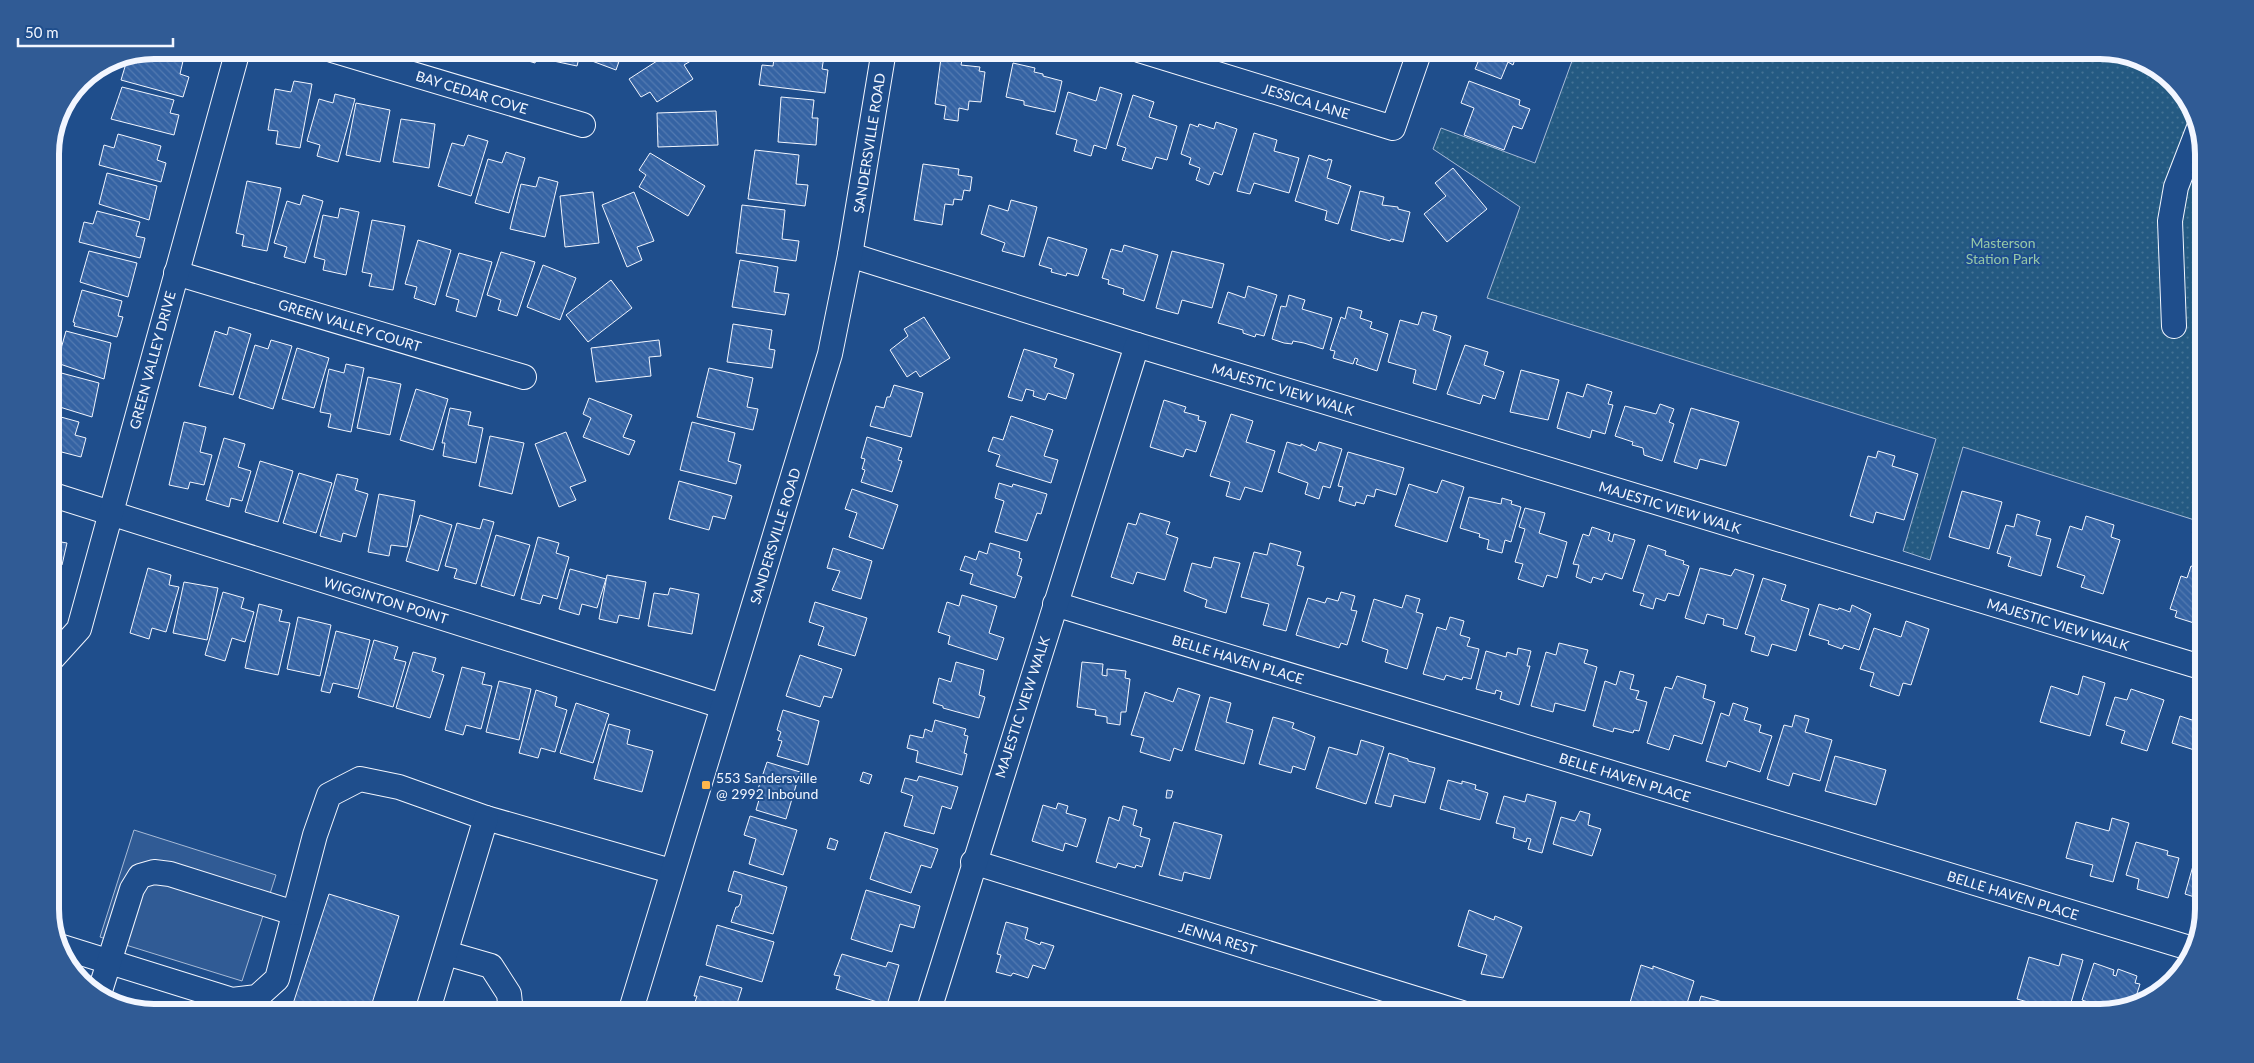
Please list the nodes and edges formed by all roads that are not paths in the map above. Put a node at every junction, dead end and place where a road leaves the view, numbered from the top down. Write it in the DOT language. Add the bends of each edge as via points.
graph roads {
  1 [pos="235,59"];
  2 [pos="362,59"];
  3 [pos="882,59"];
  4 [pos="1168,59"];
  5 [pos="1417,59"];
  6 [pos="583,125"];
  7 [pos="2194,141"];
  8 [pos="850,254"];
  9 [pos="176,273"];
  10 [pos="2174,326"];
  11 [pos="1137,345"];
  12 [pos="524,376"];
  13 [pos="59,497"];
  14 [pos="110,513"];
  15 [pos="1055,604"];
  16 [pos="59,651"];
  17 [pos="2195,665"];
  18 [pos="722,706"];
  19 [pos="486,818"];
  20 [pos="973,862"];
  21 [pos="671,872"];
  22 [pos="294,913"];
  23 [pos="2187,947"];
  24 [pos="68,949"];
  25 [pos="446,953"];
  26 [pos="109,962"];
  27 [pos="101,988"];
  28 [pos="429,1004"];
  29 [pos="510,1004"];
  30 [pos="633,1004"];
  31 [pos="931,1004"];
  32 [pos="1433,1004"];
  1 -- 9 [label="street, GREEN VALLEY DRIVE"];
  2 -- 6 [label="street, BAY CEDAR COVE"];
  3 -- 8 [label="street, SANDERSVILLE ROAD"];
  4 -- 5 [label="street, JESSICA LANE" via="1393,128"];
  7 -- 10 [label="street" via="2176,187 2170,221"];
  8 -- 11 [label="street, MAJESTIC VIEW WALK"];
  8 -- 18 [label="street, SANDERSVILLE ROAD" via="830,354 810,426"];
  9 -- 12 [label="street, GREEN VALLEY COURT"];
  9 -- 14 [label="street, GREEN VALLEY DRIVE"];
  11 -- 15 [label="street, MAJESTIC VIEW WALK"];
  11 -- 17 [label="street, MAJESTIC VIEW WALK"];
  13 -- 14 [label="street, WIGGINTON POINT"];
  14 -- 16 [label="street, GREEN VALLEY DRIVE" via="79,629"];
  14 -- 18 [label="street, WIGGINTON POINT"];
  15 -- 20 [label="street, MAJESTIC VIEW WALK"];
  15 -- 23 [label="street, BELLE HAVEN PLACE"];
  18 -- 21 [label="street, SANDERSVILLE ROAD"];
  19 -- 21 [label="street"];
  19 -- 22 [label="street" via="399,787 360,779 329,795 314,835"];
  19 -- 25 [label="street"];
  20 -- 31 [label="street, MAJESTIC VIEW WALK"];
  20 -- 32 [label="street, JENNA REST"];
  21 -- 30 [label="street, SANDERSVILLE ROAD"];
  22 -- 26 [label="street" via="277,979 257,997 232,1000"];
  22 -- 26 [label="street" via="170,874 154,872 140,876 132,888"];
  24 -- 26 [label="street"];
  25 -- 28 [label="street"];
  25 -- 29 [label="street" via="490,966 509,994"];
  26 -- 27 [label="street"];
}
